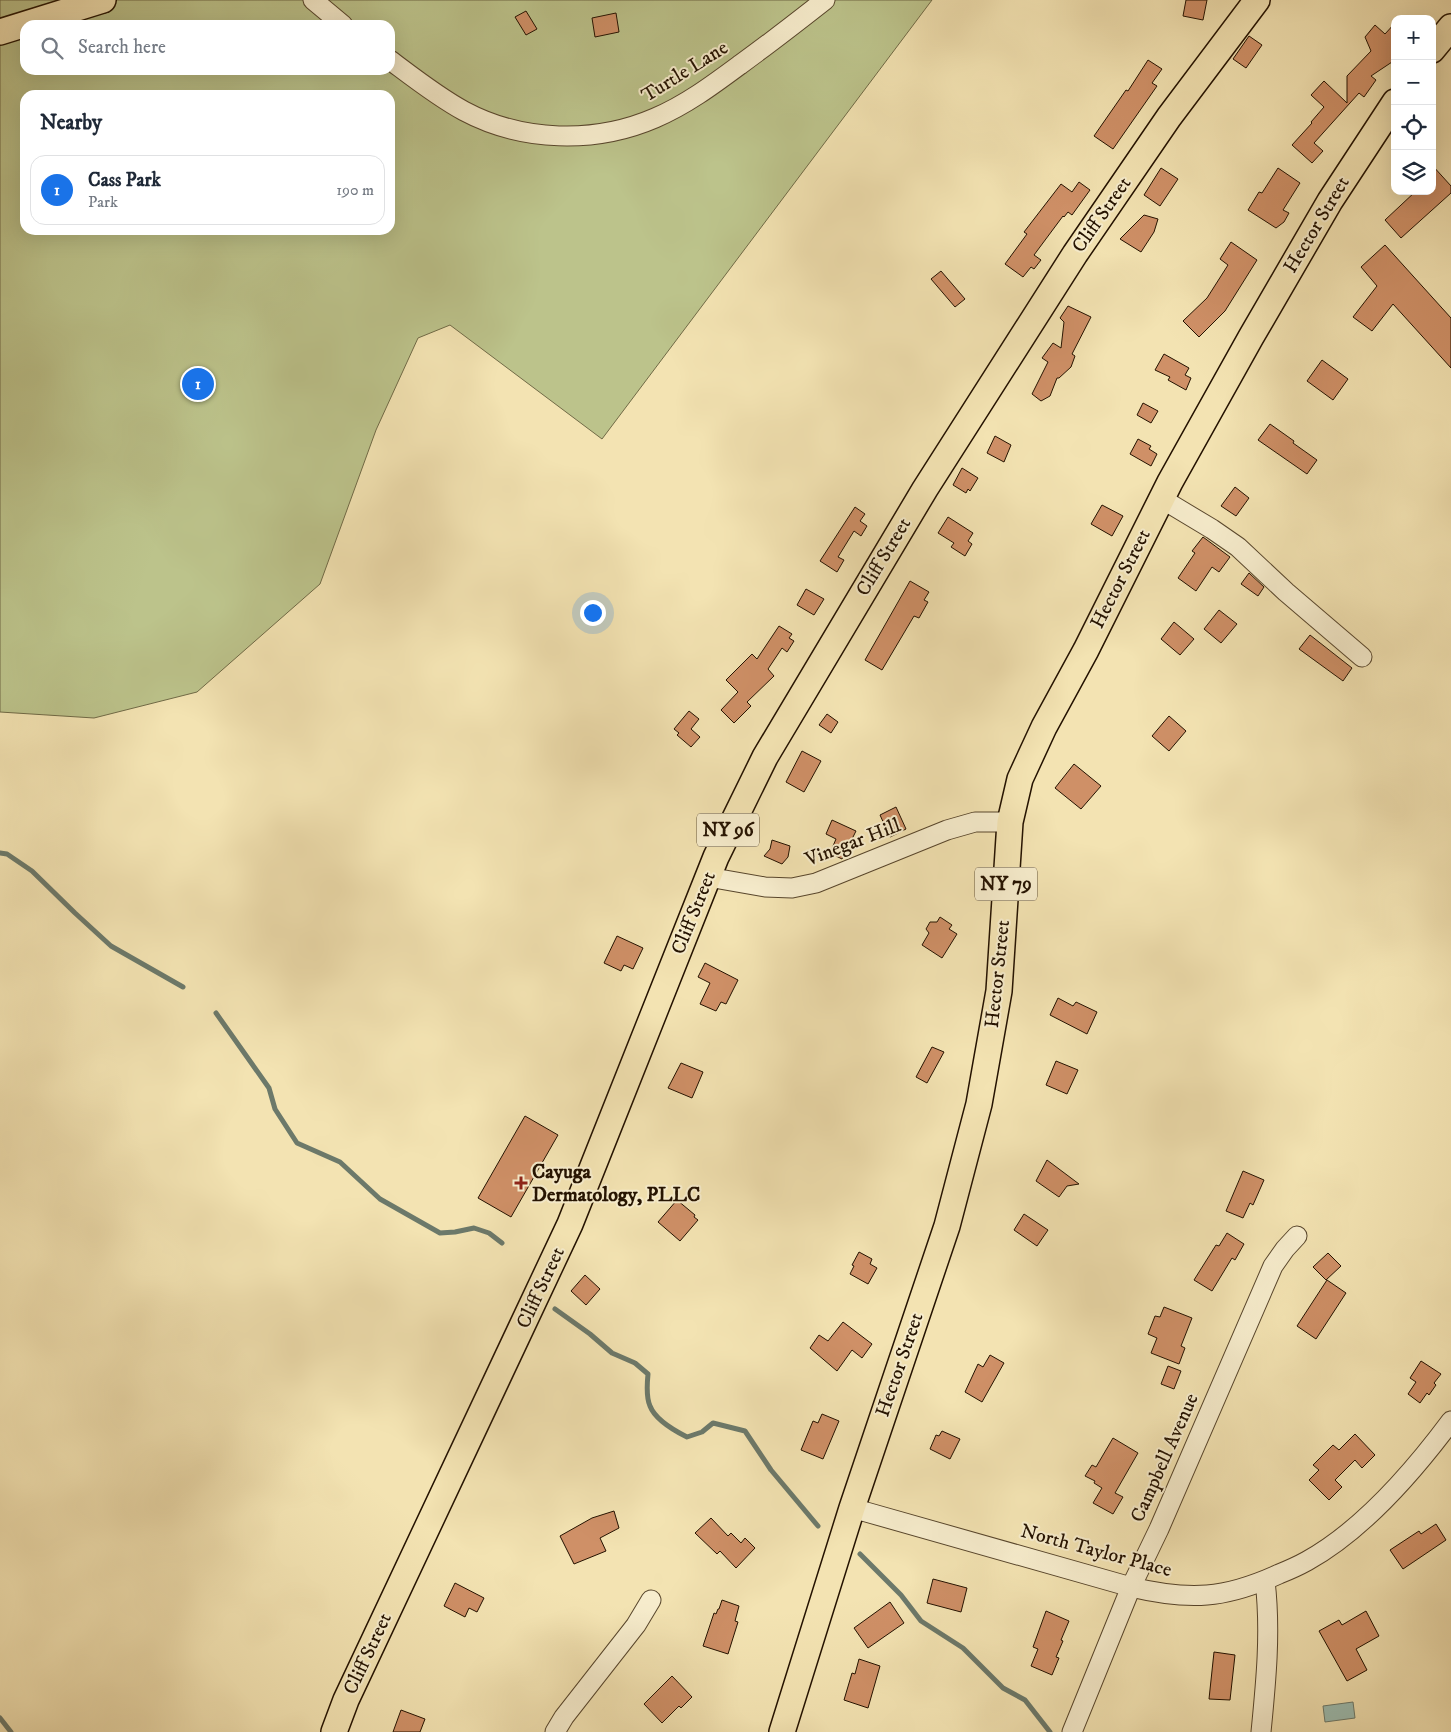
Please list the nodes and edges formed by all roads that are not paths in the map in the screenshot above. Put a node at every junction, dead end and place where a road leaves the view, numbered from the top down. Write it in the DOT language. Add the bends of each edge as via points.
graph roads {
  1 [pos="103,0"];
  2 [pos="313,0"];
  3 [pos="825,0"];
  4 [pos="1257,0"];
  5 [pos="39,20"];
  6 [pos="337,20"];
  7 [pos="20,26"];
  8 [pos="1451,28"];
  9 [pos="0,32"];
  10 [pos="1436,45"];
  11 [pos="395,64"];
  12 [pos="1393,105"];
  13 [pos="1162,499"];
  14 [pos="1362,656"];
  15 [pos="1010,822"];
  16 [pos="708,877"];
  17 [pos="1297,1236"];
  18 [pos="1451,1421"];
  19 [pos="852,1508"];
  20 [pos="1264,1581"];
  21 [pos="1131,1587"];
  22 [pos="650,1600"];
  23 [pos="334,1732"];
  24 [pos="555,1732"];
  25 [pos="782,1732"];
  26 [pos="1072,1732"];
  27 [pos="1261,1732"];
  1 -- 5 [label="main road"];
  2 -- 6 [label="street"];
  3 -- 11 [label="street, Turtle Lane" via="711,87 681,105 647,122 601,134 541,135 493,124 434,93"];
  4 -- 16 [label="main road, Cliff Street / NY 96" via="1169,116 1075,254 930,481 765,756"];
  7 -- 9 [label="main road"];
  8 -- 10 [label="main road"];
  12 -- 13 [label="main road, Hector Street / NY 79" via="1294,261"];
  13 -- 14 [label="street" via="1238,547"];
  13 -- 15 [label="main road, Hector Street / NY 79" via="1044,727 1020,779"];
  15 -- 16 [label="street, Vinegar Hill" via="976,822 948,830 816,883 792,888"];
  15 -- 19 [label="main road, Hector Street / NY 79" via="999,991 980,1100 948,1226"];
  16 -- 23 [label="main road, Cliff Street / NY 96" via="570,1224 346,1700"];
  17 -- 21 [label="street, Campbell Avenue" via="1273,1266"];
  18 -- 20 [label="street, North Taylor Place" via="1410,1473 1373,1511 1308,1561"];
  19 -- 21 [label="street, North Taylor Place"];
  19 -- 25 [label="main road, Hector Street / NY 79"];
  20 -- 21 [label="street, North Taylor Place" via="1207,1595 1182,1596"];
  20 -- 27 [label="street" via="1268,1608 1267,1663"];
  21 -- 26 [label="street, Campbell Avenue"];
  22 -- 24 [label="street" via="636,1625"];
}
